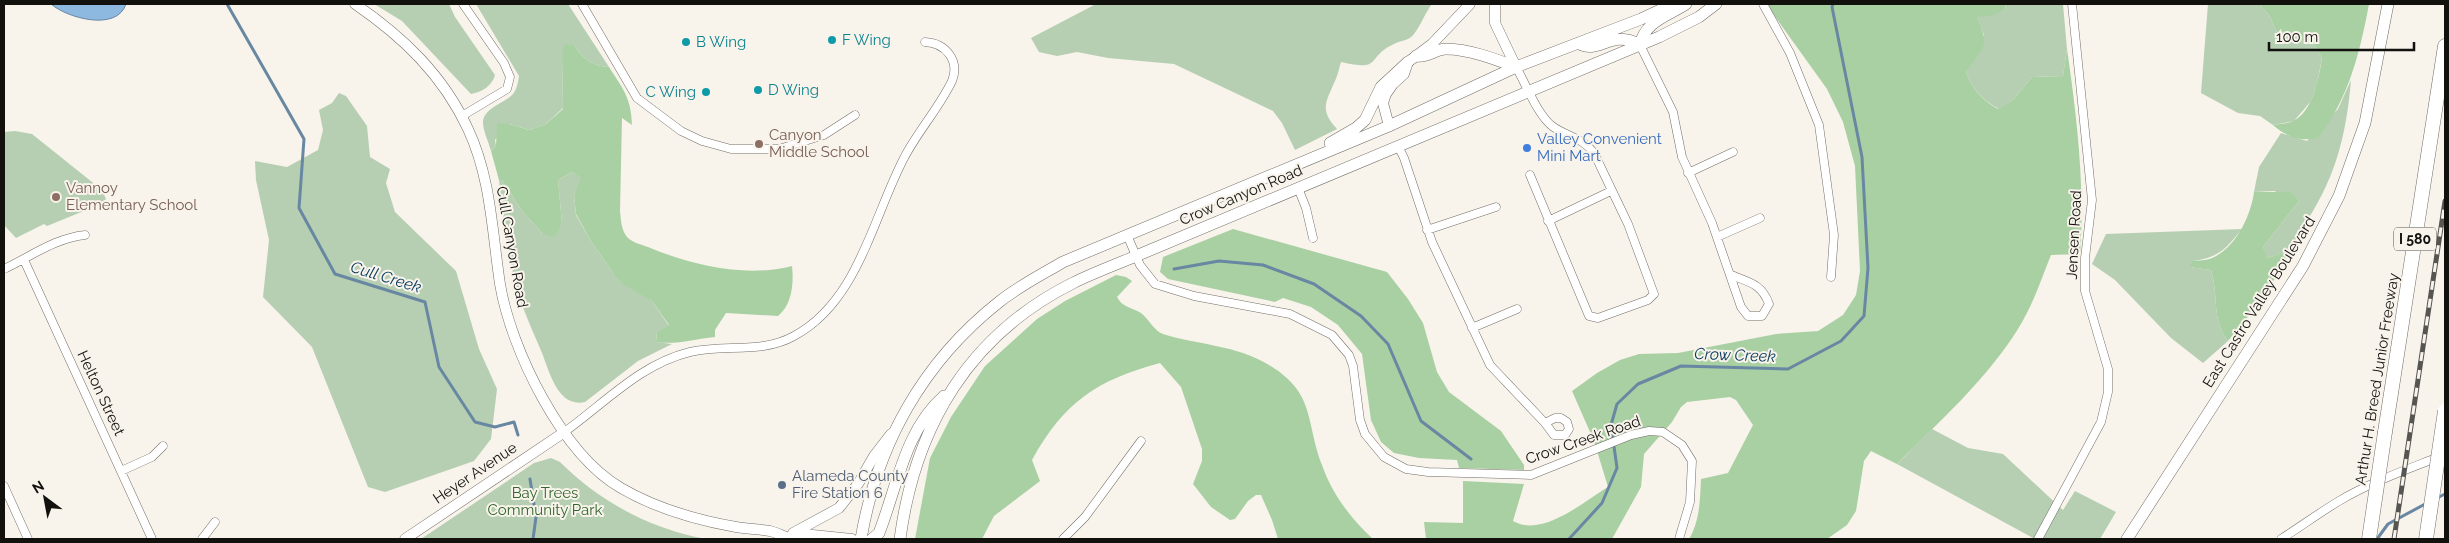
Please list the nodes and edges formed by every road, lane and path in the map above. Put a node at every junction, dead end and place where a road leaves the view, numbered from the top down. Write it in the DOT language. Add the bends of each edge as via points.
graph roads {
  1 [pos="355,4"];
  2 [pos="463,4"];
  3 [pos="582,4"];
  4 [pos="1470,4"];
  5 [pos="1495,4"];
  6 [pos="1673,4"];
  7 [pos="1686,4"];
  8 [pos="1716,4"];
  9 [pos="1762,4"];
  10 [pos="2072,4"];
  11 [pos="2388,4"];
  12 [pos="925,42"];
  13 [pos="1578,43"];
  14 [pos="1640,45"];
  15 [pos="2445,46"];
  16 [pos="1412,59"];
  17 [pos="1516,67"];
  18 [pos="1530,91"];
  19 [pos="855,115"];
  20 [pos="462,116"];
  21 [pos="1389,126"];
  22 [pos="1398,146"];
  23 [pos="1733,152"];
  24 [pos="1307,160"];
  25 [pos="1688,174"];
  26 [pos="1530,175"];
  27 [pos="1298,188"];
  28 [pos="1611,191"];
  29 [pos="1496,207"];
  30 [pos="1760,218"];
  31 [pos="1548,221"];
  32 [pos="1427,230"];
  33 [pos="85,235"];
  34 [pos="1127,235"];
  35 [pos="1717,237"];
  36 [pos="1313,238"];
  37 [pos="1136,256"];
  38 [pos="24,260"];
  39 [pos="4,269"];
  40 [pos="1731,275"];
  41 [pos="1831,277"];
  42 [pos="1517,308"];
  43 [pos="1472,328"];
  44 [pos="951,390"];
  45 [pos="2445,411"];
  46 [pos="1546,423"];
  47 [pos="893,432"];
  48 [pos="563,433"];
  49 [pos="1141,441"];
  50 [pos="164,446"];
  51 [pos="2445,455"];
  52 [pos="121,470"];
  53 [pos="4,486"];
  54 [pos="215,522"];
  55 [pos="794,536"];
  56 [pos="28,539"];
  57 [pos="152,539"];
  58 [pos="202,539"];
  59 [pos="404,539"];
  60 [pos="852,539"];
  61 [pos="861,539"];
  62 [pos="872,539"];
  63 [pos="900,539"];
  64 [pos="1062,539"];
  65 [pos="1679,539"];
  66 [pos="2038,539"];
  67 [pos="2127,539"];
  68 [pos="2281,539"];
  69 [pos="2369,539"];
  70 [pos="2426,539"];
  1 -- 20 [label="street, Cull Canyon Road" via="421,58 435,73"];
  2 -- 20 [label="street" via="504,63 510,77 507,89"];
  3 -- 19 [label="street" via="637,98 702,141 731,149 779,150 824,135"];
  4 -- 16 [label="street" via="1432,44"];
  5 -- 17 [label="street" via="1495,23"];
  6 -- 13 [label="main road, Crow Canyon Road"];
  7 -- 14 [label="main road" via="1647,28"];
  8 -- 14 [label="main road, Crow Canyon Road" via="1699,17"];
  9 -- 41 [label="street" via="1790,53 1819,125 1834,235"];
  10 -- 66 [label="street, Jensen Road" via="2092,200 2085,258 2085,291 2108,368 2108,392 2101,422"];
  11 -- 67 [label="main road, East Castro Valley Boulevard" via="2365,123 2335,205 2303,266"];
  12 -- 48 [label="street" via="940,45 947,51 955,68 952,81 905,157 864,250 843,288 824,312 795,336 772,345 700,350 660,362 636,376"];
  13 -- 14 [label="main road" via="1593,47 1618,38"];
  13 -- 17 [label="main road, Crow Canyon Road"];
  14 -- 18 [label="main road, Crow Canyon Road"];
  14 -- 25 [label="street" via="1673,112"];
  15 -- 69 [label="highway, Arthur H. Breed Junior Freeway / I 580, bridge"];
  16 -- 17 [label="main road" via="1451,49"];
  16 -- 21 [label="street" via="1383,103"];
  16 -- 24 [label="main road" via="1382,87 1365,120"];
  17 -- 18 [label="street"];
  17 -- 21 [label="main road, Crow Canyon Road"];
  18 -- 22 [label="main road, Crow Canyon Road"];
  18 -- 28 [label="street" via="1545,119 1588,146"];
  20 -- 48 [label="street, Cull Canyon Road" via="480,160 489,195 500,286 507,311 529,368"];
  21 -- 22 [label="main road"];
  21 -- 24 [label="main road, Crow Canyon Road"];
  22 -- 27 [label="main road, Crow Canyon Road"];
  22 -- 32 [label="street"];
  23 -- 25 [label="street"];
  24 -- 34 [label="main road, Crow Canyon Road"];
  25 -- 35 [label="street"];
  26 -- 31 [label="street"];
  27 -- 36 [label="street"];
  27 -- 37 [label="main road, Crow Canyon Road"];
  28 -- 31 [label="street"];
  28 -- 31 [label="street" via="1628,224 1654,294 1648,300 1598,318 1589,316"];
  29 -- 32 [label="street"];
  30 -- 35 [label="street"];
  32 -- 43 [label="street"];
  33 -- 38 [label="street" via="54,243"];
  34 -- 37 [label="street, Crow Creek Road"];
  34 -- 47 [label="main road, Crow Canyon Road" via="1063,262 999,302 939,360"];
  35 -- 40 [label="street"];
  37 -- 44 [label="main road, Crow Canyon Road" via="1072,283 1026,312 984,348"];
  37 -- 65 [label="street, Crow Creek Road" via="1145,274 1155,284 1194,296 1290,314 1332,335 1349,355 1353,366 1365,434 1384,457 1406,469 1531,475 1631,436 1649,431 1663,432 1682,444 1692,461 1690,502"];
  38 -- 39 [label="street"];
  38 -- 52 [label="street, Helton Street"];
  40 -- 40 [label="street" via="1744,313 1762,316 1769,304 1766,296 1756,284"];
  42 -- 43 [label="street"];
  43 -- 46 [label="street" via="1490,365"];
  44 -- 62 [label="main road" via="933,405 914,437 897,475 879,534"];
  44 -- 63 [label="main road, Crow Canyon Road" via="919,455"];
  45 -- 70 [label="highway, bridge"];
  47 -- 55 [label="street" via="839,508"];
  47 -- 61 [label="main road, Crow Canyon Road" via="874,482"];
  48 -- 55 [label="street, Cull Canyon Road" via="582,457 605,477 648,502 709,522"];
  48 -- 59 [label="street, Heyer Avenue"];
  49 -- 64 [label="street" via="1085,517"];
  50 -- 52 [label="street" via="152,456"];
  51 -- 68 [label="street" via="2368,486"];
  52 -- 57 [label="street, Helton Street"];
  53 -- 56 [label="street"];
  54 -- 58 [label="street"];
  55 -- 60 [label="street, Cull Canyon Road"];
}
